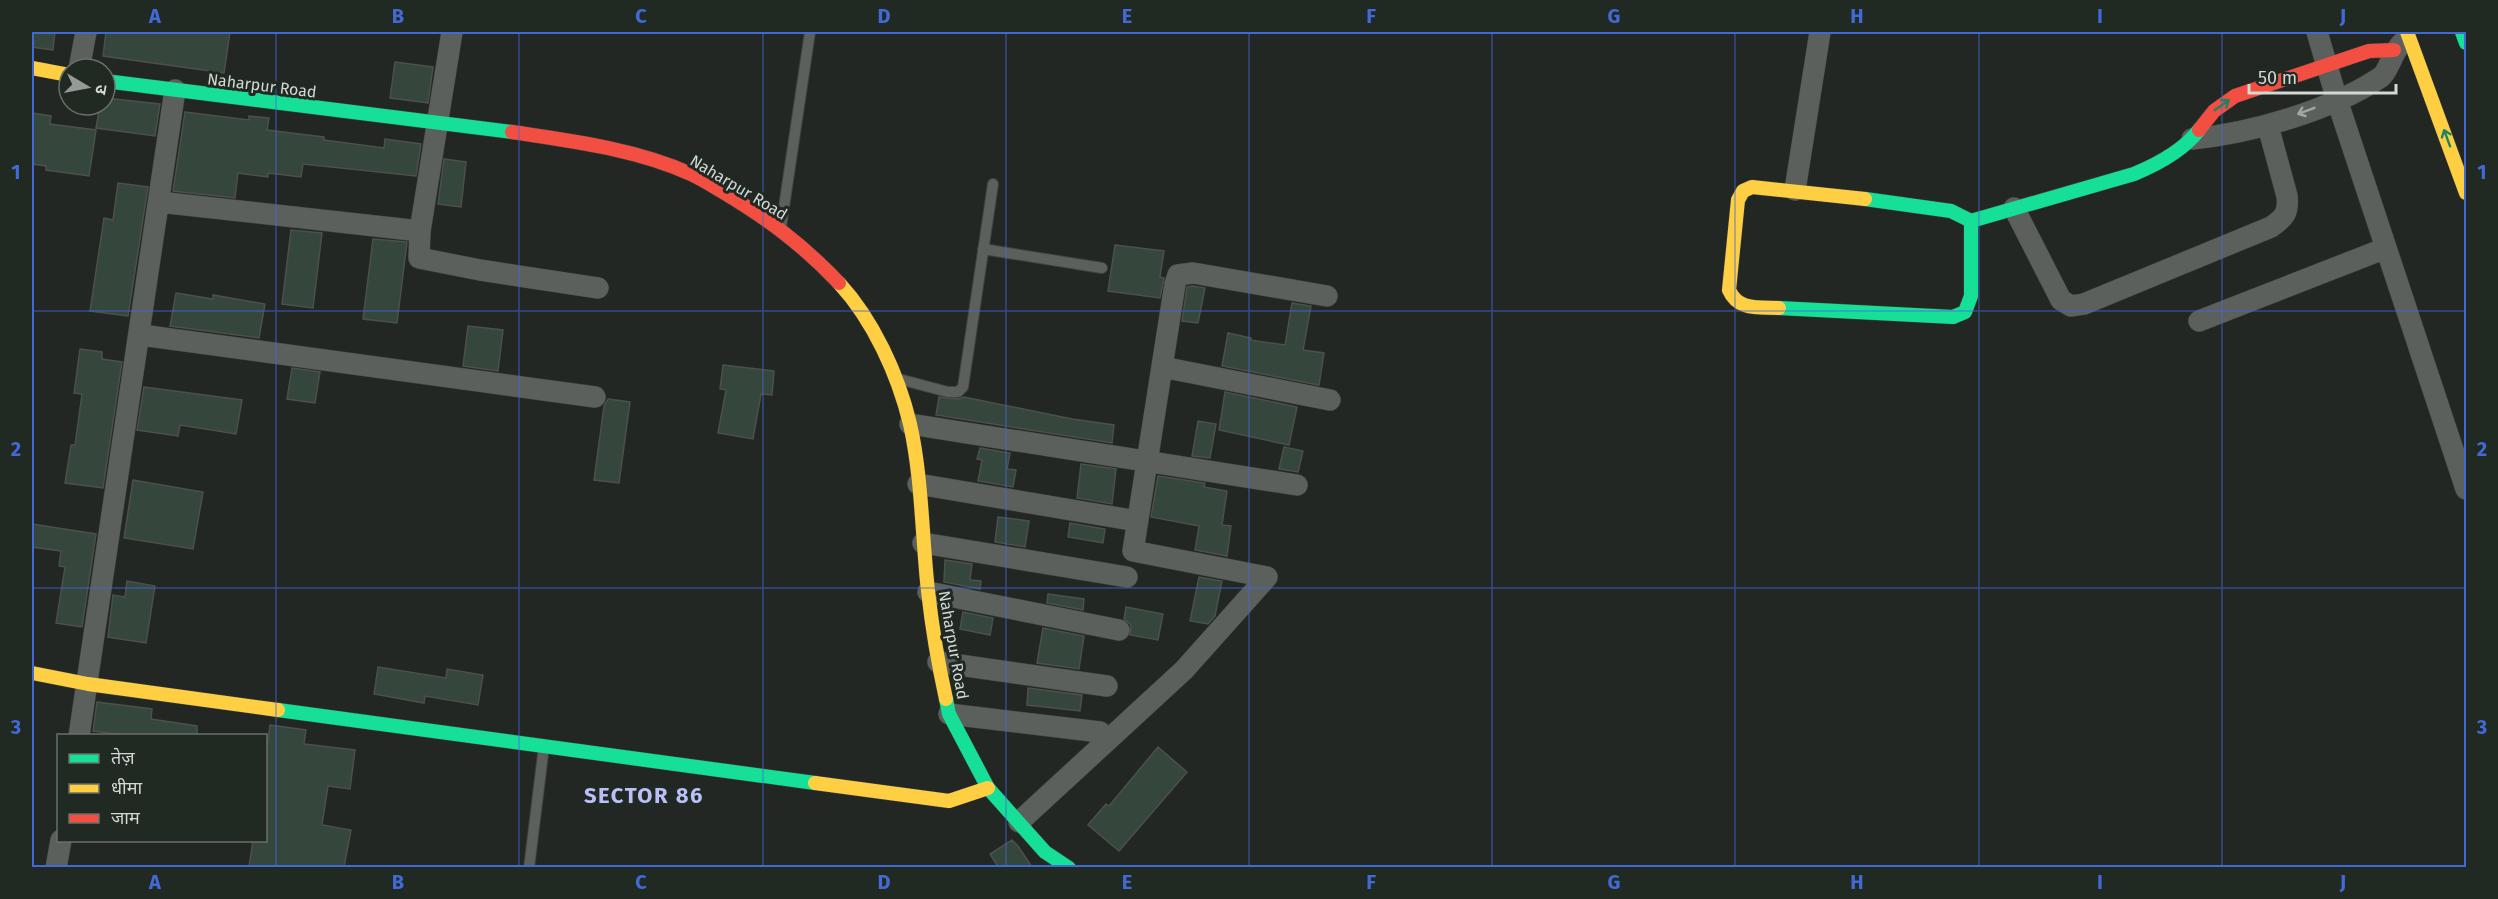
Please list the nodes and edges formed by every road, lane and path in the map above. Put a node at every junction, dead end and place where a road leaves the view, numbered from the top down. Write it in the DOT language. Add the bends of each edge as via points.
graph roads {
  1 [pos="86,32"];
  2 [pos="452,32"];
  3 [pos="810,32"];
  4 [pos="1820,32"];
  5 [pos="2317,32"];
  6 [pos="2462,32"];
  7 [pos="2406,37"];
  8 [pos="2466,43"];
  9 [pos="81,57"];
  10 [pos="2327,64"];
  11 [pos="32,68"];
  12 [pos="57,73"];
  13 [pos="117,83"];
  14 [pos="176,90"];
  15 [pos="2337,100"];
  16 [pos="436,122"];
  17 [pos="2268,126"];
  18 [pos="2192,139"];
  19 [pos="993,184"];
  20 [pos="1795,189"];
  21 [pos="2466,193"];
  22 [pos="159,202"];
  23 [pos="2014,208"];
  24 [pos="1971,220"];
  25 [pos="780,230"];
  26 [pos="420,231"];
  27 [pos="2386,248"];
  28 [pos="983,249"];
  29 [pos="1102,268"];
  30 [pos="598,288"];
  31 [pos="1327,296"];
  32 [pos="2199,321"];
  33 [pos="141,335"];
  34 [pos="1162,367"];
  35 [pos="896,378"];
  36 [pos="595,397"];
  37 [pos="1330,399"];
  38 [pos="910,424"];
  39 [pos="1147,462"];
  40 [pos="918,484"];
  41 [pos="1297,485"];
  42 [pos="2466,489"];
  43 [pos="1137,521"];
  44 [pos="923,543"];
  45 [pos="1127,577"];
  46 [pos="927,592"];
  47 [pos="1119,630"];
  48 [pos="938,662"];
  49 [pos="32,673"];
  50 [pos="88,684"];
  51 [pos="1107,686"];
  52 [pos="949,714"];
  53 [pos="1100,732"];
  54 [pos="79,734"];
  55 [pos="544,746"];
  56 [pos="988,788"];
  57 [pos="1019,822"];
  58 [pos="60,842"];
  59 [pos="56,867"];
  60 [pos="529,867"];
  61 [pos="1069,867"];
  1 -- 9 [label="street"];
  2 -- 16 [label="street"];
  3 -- 25 [label="lane"];
  4 -- 20 [label="street"];
  5 -- 10 [label="street"];
  6 -- 8 [label="street"];
  7 -- 10 [label="street"];
  7 -- 15 [label="street" via="2383,76"];
  21 -- 7 [label="street, one-way"];
  10 -- 15 [label="street"];
  18 -- 10 [label="street, one-way" via="2214,111 2235,96"];
  11 -- 12 [label="street"];
  13 -- 14 [label="street, Naharpur Road"];
  14 -- 16 [label="street, Naharpur Road"];
  14 -- 22 [label="street"];
  15 -- 17 [label="street, one-way"];
  15 -- 27 [label="street"];
  16 -- 25 [label="street, Naharpur Road" via="582,142 642,157 692,174"];
  16 -- 26 [label="street"];
  17 -- 18 [label="street"];
  17 -- 23 [label="street" via="2287,196 2284,217 2271,227 2084,304 2071,306 2061,300"];
  18 -- 23 [label="street" via="2156,165 2134,174"];
  19 -- 28 [label="lane"];
  20 -- 24 [label="street" via="1950,211"];
  20 -- 24 [label="street" via="1752,187 1743,191 1738,200 1729,290 1733,300 1742,306 1953,317 1965,312 1971,296"];
  22 -- 26 [label="street"];
  22 -- 33 [label="street"];
  23 -- 24 [label="street"];
  25 -- 35 [label="street, Naharpur Road" via="850,295"];
  26 -- 30 [label="street" via="418,252 424,261"];
  27 -- 32 [label="street"];
  27 -- 42 [label="street"];
  28 -- 29 [label="lane"];
  28 -- 35 [label="lane" via="963,387 958,392 948,392"];
  31 -- 34 [label="street" via="1193,273 1178,275"];
  33 -- 36 [label="street"];
  33 -- 50 [label="street"];
  34 -- 37 [label="street"];
  34 -- 39 [label="street"];
  35 -- 38 [label="street, Naharpur Road"];
  38 -- 39 [label="street"];
  38 -- 40 [label="street, Naharpur Road"];
  39 -- 41 [label="street"];
  39 -- 43 [label="street"];
  40 -- 43 [label="street"];
  40 -- 44 [label="street, Naharpur Road"];
  43 -- 57 [label="street" via="1133,551 1267,577 1185,670"];
  44 -- 45 [label="street"];
  44 -- 46 [label="street, Naharpur Road"];
  46 -- 47 [label="street"];
  46 -- 48 [label="street, Naharpur Road"];
  48 -- 51 [label="street"];
  48 -- 52 [label="street, Naharpur Road"];
  49 -- 50 [label="street"];
  50 -- 54 [label="street"];
  50 -- 55 [label="street"];
  52 -- 53 [label="street"];
  52 -- 56 [label="street, Naharpur Road"];
  55 -- 56 [label="street" via="948,801"];
  55 -- 60 [label="lane"];
  56 -- 57 [label="street, Naharpur Road"];
  57 -- 61 [label="street, Naharpur Road" via="1045,852"];
  58 -- 59 [label="street"];
}
